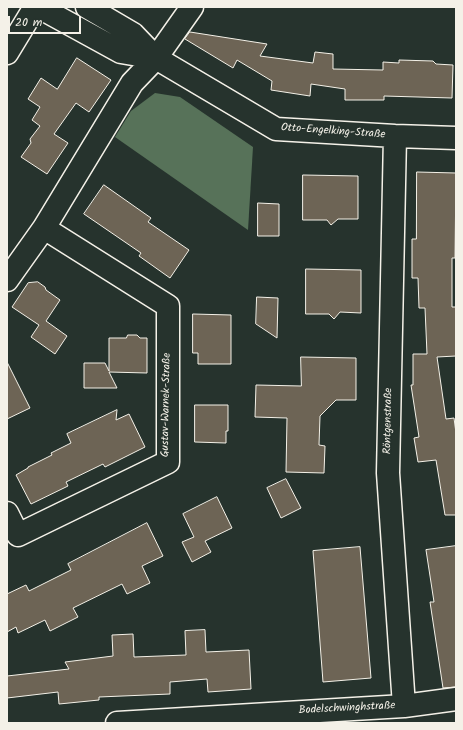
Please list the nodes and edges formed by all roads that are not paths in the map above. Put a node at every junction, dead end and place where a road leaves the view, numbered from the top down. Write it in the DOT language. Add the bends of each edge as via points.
graph roads {
  1 [pos="35,7"];
  2 [pos="39,7"];
  3 [pos="87,7"];
  4 [pos="192,7"];
  5 [pos="7,53"];
  6 [pos="156,58"];
  7 [pos="396,136"];
  8 [pos="456,138"];
  9 [pos="44,228"];
  10 [pos="7,280"];
  11 [pos="7,513"];
  12 [pos="456,699"];
  13 [pos="404,706"];
  14 [pos="117,723"];
  1 -- 5 [label="street"];
  2 -- 6 [label="street, Otto-Engelking-Straße" via="121,52"];
  3 -- 6 [label="street, Otto-Engelking-Straße" via="132,34"];
  4 -- 6 [label="street"];
  6 -- 7 [label="street, Otto-Engelking-Straße" via="276,129"];
  6 -- 9 [label="street" via="132,83"];
  7 -- 8 [label="street, Otto-Engelking-Straße"];
  7 -- 13 [label="street, Röntgenstraße" via="388,473"];
  9 -- 10 [label="street"];
  9 -- 11 [label="street, Gustav-Warnek-Straße" via="168,306 168,462 18,535"];
  12 -- 13 [label="street, Bodelschwinghstraße"];
  13 -- 14 [label="street, Bodelschwinghstraße"];
}
